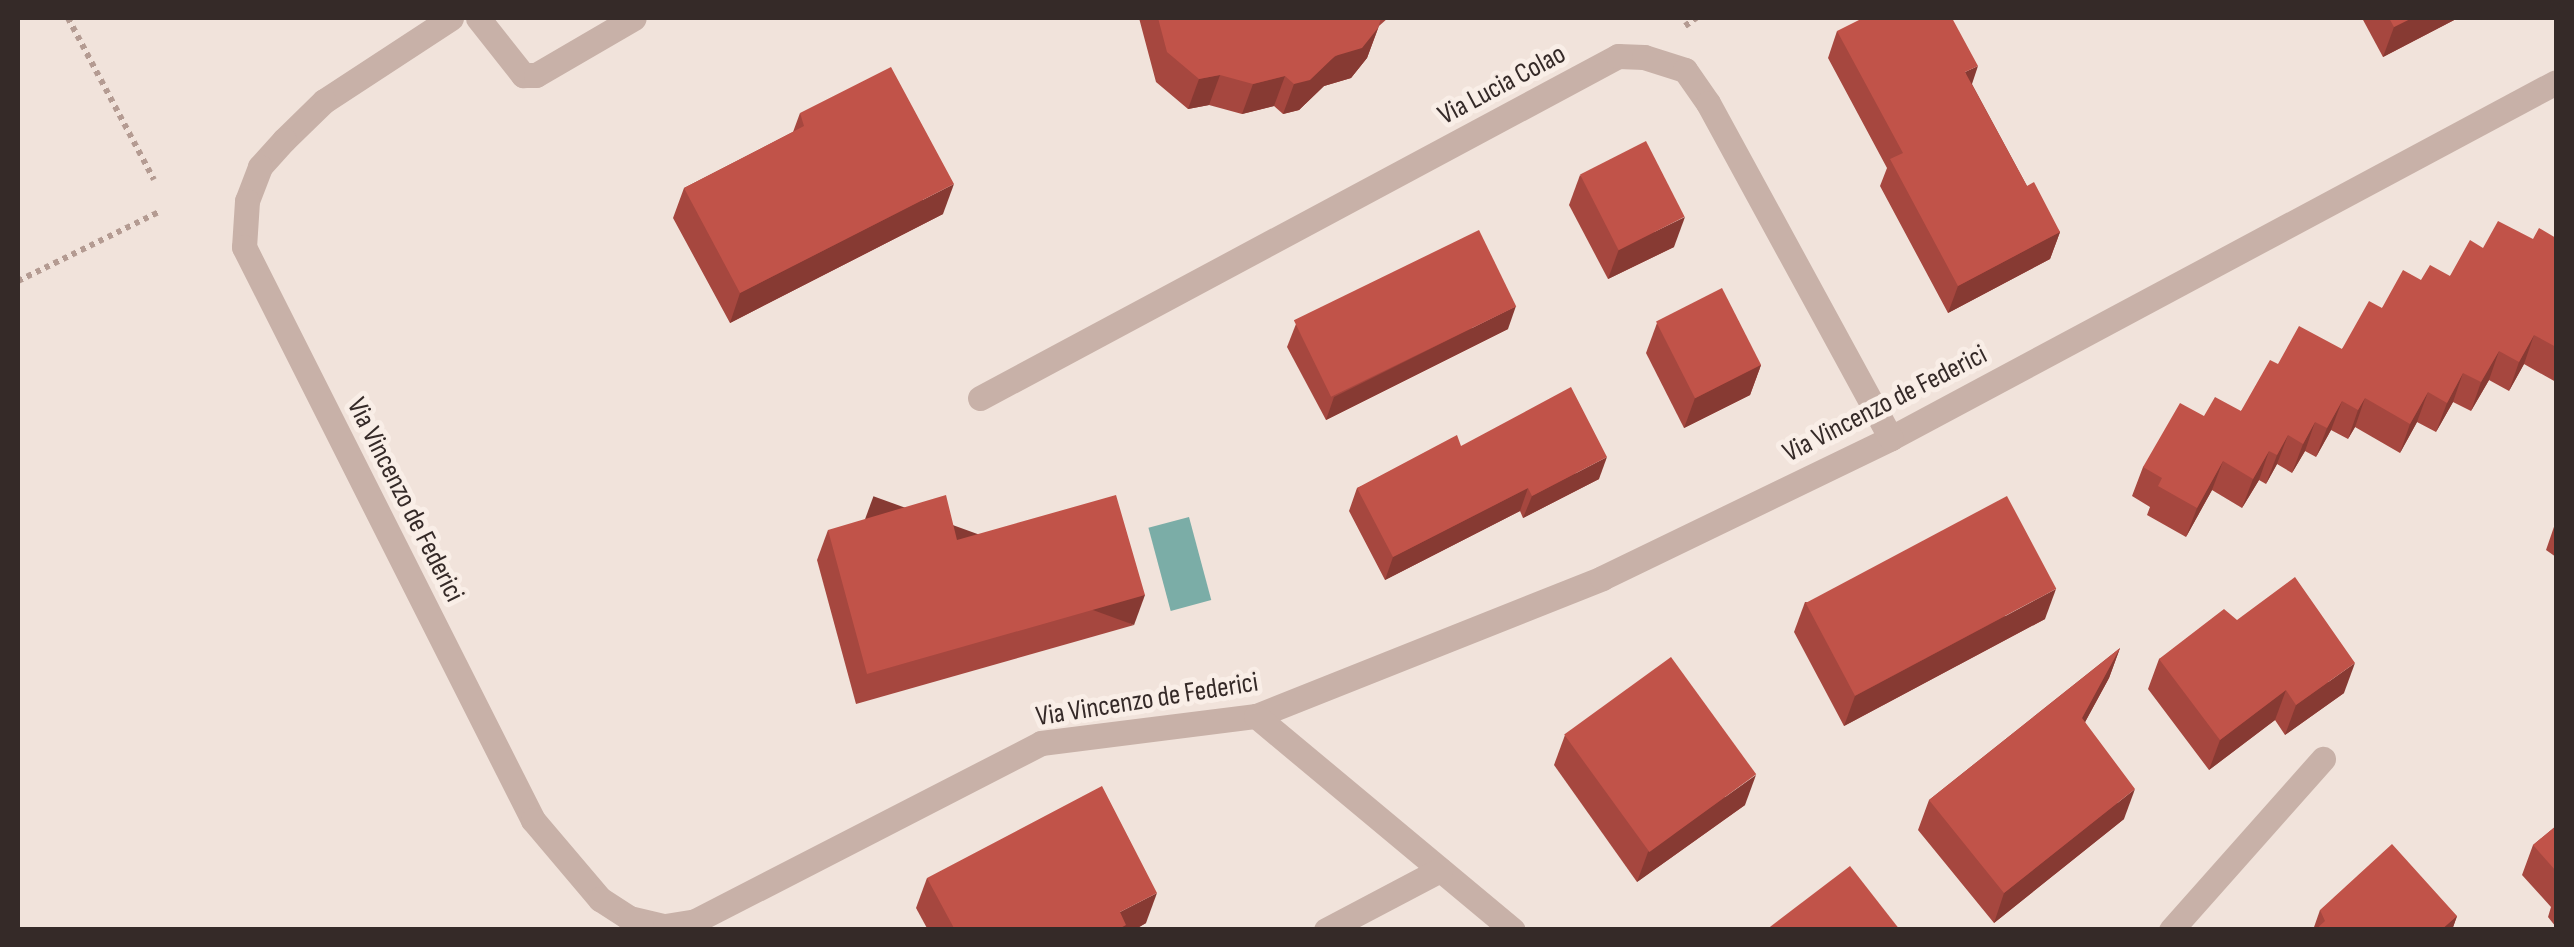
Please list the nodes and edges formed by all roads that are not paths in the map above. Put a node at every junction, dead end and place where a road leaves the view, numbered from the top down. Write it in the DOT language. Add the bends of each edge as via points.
graph roads {
  1 [pos="451,18"];
  2 [pos="478,18"];
  3 [pos="634,18"];
  4 [pos="2556,82"];
  5 [pos="980,398"];
  6 [pos="1891,438"];
  7 [pos="1256,716"];
  8 [pos="2322,759"];
  9 [pos="1440,870"];
  10 [pos="1326,930"];
  11 [pos="1513,930"];
  12 [pos="2171,930"];
  1 -- 7 [label="street, Via Vincenzo de Federici" via="324,100 284,140 260,168 247,200 244,247 533,820 600,900 629,918 665,926 695,922 1041,742"];
  2 -- 3 [label="street" via="523,75 536,75"];
  4 -- 6 [label="street, Via Vincenzo de Federici"];
  5 -- 6 [label="street, Via Lucia Colao" via="1618,56 1644,57 1685,70 1708,103"];
  6 -- 7 [label="street, Via Vincenzo de Federici" via="1602,578"];
  7 -- 9 [label="street"];
  8 -- 12 [label="street"];
  9 -- 10 [label="street"];
  9 -- 11 [label="street"];
}
